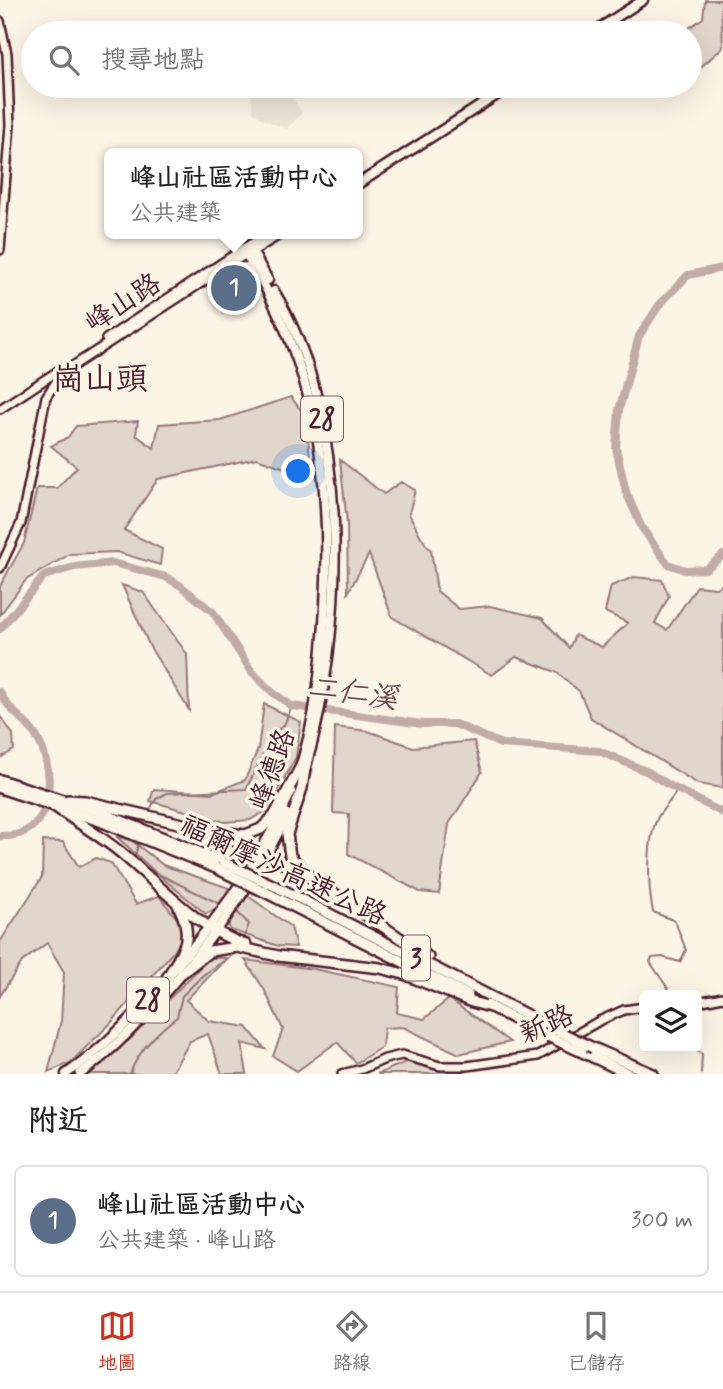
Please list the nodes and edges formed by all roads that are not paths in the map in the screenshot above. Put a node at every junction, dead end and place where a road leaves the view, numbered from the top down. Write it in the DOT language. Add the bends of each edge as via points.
graph roads {
  1 [pos="635,0"];
  2 [pos="643,0"];
  3 [pos="0,21"];
  4 [pos="603,21"];
  5 [pos="611,21"];
  6 [pos="483,98"];
  7 [pos="491,98"];
  8 [pos="363,174"];
  9 [pos="363,181"];
  10 [pos="266,239"];
  11 [pos="268,239"];
  12 [pos="0,250"];
  13 [pos="247,250"];
  14 [pos="225,268"];
  15 [pos="261,275"];
  16 [pos="58,374"];
  17 [pos="0,408"];
  18 [pos="13,536"];
  19 [pos="0,558"];
  20 [pos="0,568"];
  21 [pos="303,766"];
  22 [pos="0,780"];
  23 [pos="0,788"];
  24 [pos="68,800"];
  25 [pos="50,803"];
  26 [pos="212,831"];
  27 [pos="174,846"];
  28 [pos="265,853"];
  29 [pos="310,877"];
  30 [pos="276,892"];
  31 [pos="177,903"];
  32 [pos="214,929"];
  33 [pos="278,956"];
  34 [pos="182,972"];
  35 [pos="167,978"];
  36 [pos="461,980"];
  37 [pos="723,997"];
  38 [pos="702,1001"];
  39 [pos="490,1007"];
  40 [pos="639,1007"];
  41 [pos="66,1074"];
  42 [pos="80,1074"];
  43 [pos="342,1074"];
  44 [pos="629,1074"];
  45 [pos="653,1074"];
  1 -- 4 [label="main road"];
  2 -- 5 [label="main road"];
  3 -- 12 [label="street" via="7,54 10,125"];
  6 -- 8 [label="main road"];
  7 -- 9 [label="main road"];
  10 -- 13 [label="main road, 峰山路"];
  11 -- 15 [label="main road" via="259,257"];
  13 -- 14 [label="street, 峰山路"];
  13 -- 15 [label="main road, 峰德路 / 28"];
  13 -- 16 [label="street, 峰山路"];
  14 -- 15 [label="main road" via="244,267"];
  14 -- 16 [label="street, 峰山路"];
  15 -- 21 [label="main road, 峰德路 / 28" via="290,337 310,400 321,459 330,575 324,691"];
  16 -- 17 [label="street, 峰山路"];
  16 -- 18 [label="street" via="46,397 27,498"];
  18 -- 19 [label="street"];
  18 -- 20 [label="street"];
  21 -- 26 [label="highway" via="280,807 261,829 245,835"];
  21 -- 28 [label="main road, 峰德路 / 28"];
  21 -- 29 [label="highway" via="302,788 286,839 290,856"];
  22 -- 24 [label="highway, 福爾摩沙高速公路 / 3"];
  23 -- 25 [label="highway, 福爾摩沙高速公路 / 3"];
  24 -- 26 [label="highway"];
  24 -- 27 [label="highway, 福爾摩沙高速公路 / 3"];
  25 -- 27 [label="highway, 福爾摩沙高速公路 / 3"];
  25 -- 31 [label="highway" via="102,837"];
  26 -- 28 [label="highway"];
  27 -- 30 [label="highway, 福爾摩沙高速公路 / 3, bridge"];
  28 -- 29 [label="highway"];
  28 -- 32 [label="main road, 峰德路 / 28"];
  29 -- 36 [label="highway"];
  30 -- 36 [label="highway, 福爾摩沙高速公路 / 3"];
  30 -- 39 [label="highway, 福爾摩沙高速公路 / 3"];
  31 -- 32 [label="highway"];
  31 -- 35 [label="highway" via="188,934"];
  32 -- 33 [label="highway"];
  32 -- 34 [label="main road, 峰德路 / 28"];
  32 -- 35 [label="main road, 峰德路 / 28"];
  33 -- 34 [label="highway" via="237,947 219,949"];
  33 -- 39 [label="highway" via="380,968"];
  34 -- 42 [label="main road, 峰德路 / 28" via="136,1025"];
  35 -- 41 [label="main road, 峰德路 / 28" via="111,1039"];
  36 -- 45 [label="highway, 福爾摩沙高速公路 / 3, bridge"];
  37 -- 38 [label="street"];
  39 -- 44 [label="highway, 福爾摩沙高速公路 / 3, bridge"];
  40 -- 43 [label="street, 新路" via="599,1021 538,1056 440,1066 402,1055"];
}
